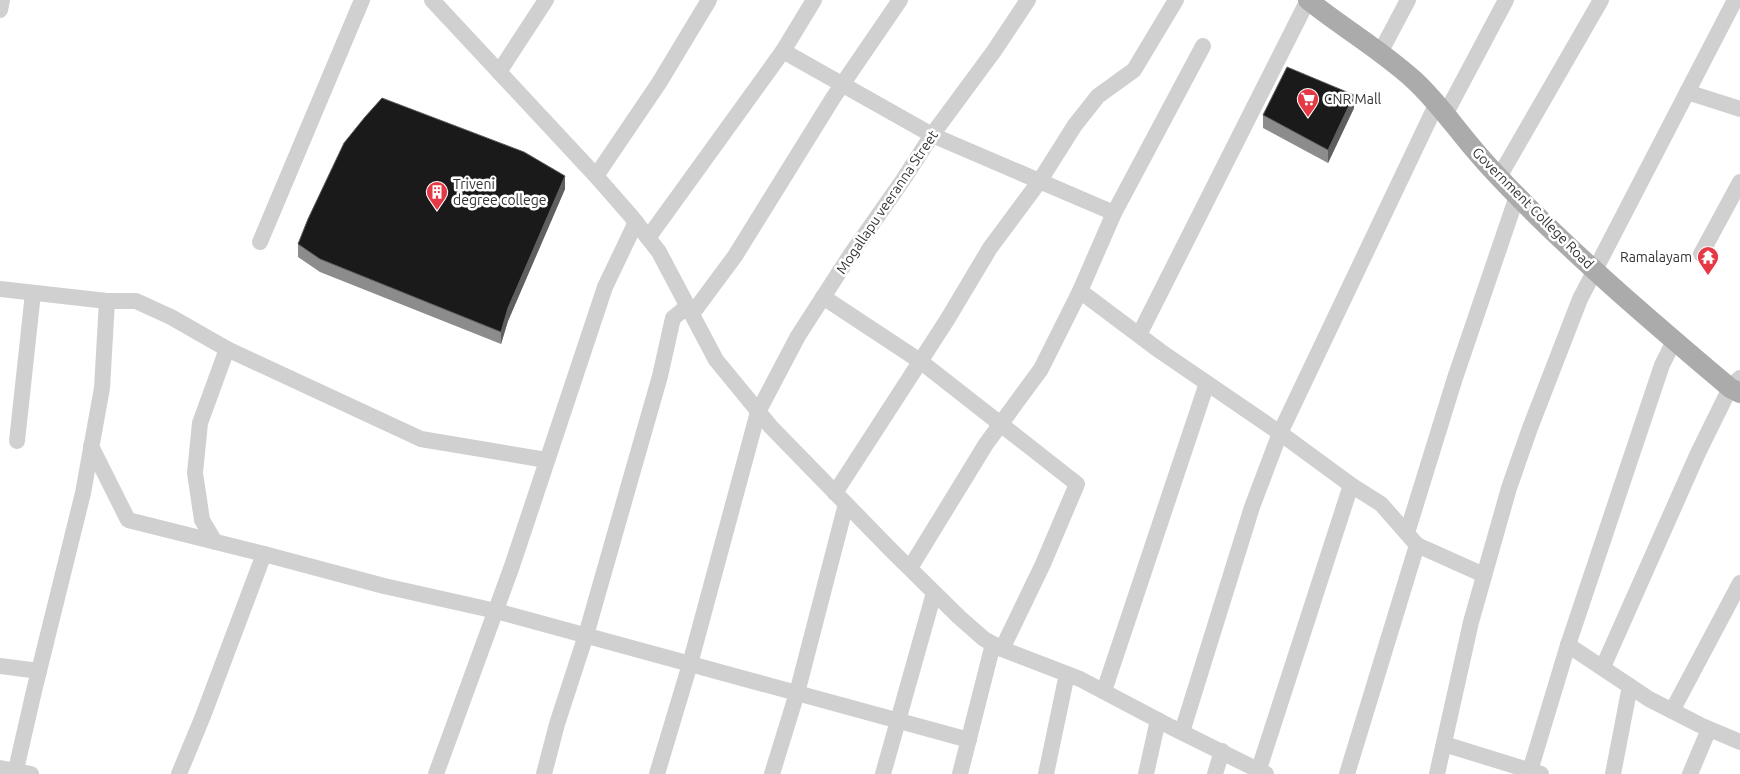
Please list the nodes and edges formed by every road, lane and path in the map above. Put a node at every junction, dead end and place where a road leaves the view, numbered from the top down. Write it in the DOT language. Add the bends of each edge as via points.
graph roads {
  1 [pos="2,0"];
  2 [pos="362,0"];
  3 [pos="432,0"];
  4 [pos="546,0"];
  5 [pos="710,0"];
  6 [pos="814,0"];
  7 [pos="900,0"];
  8 [pos="1028,0"];
  9 [pos="1176,0"];
  10 [pos="1308,0"];
  11 [pos="1408,0"];
  12 [pos="1506,0"];
  13 [pos="1601,0"];
  14 [pos="1735,0"];
  15 [pos="0,10"];
  16 [pos="1203,46"];
  17 [pos="783,51"];
  18 [pos="1381,51"];
  19 [pos="499,72"];
  20 [pos="842,84"];
  21 [pos="1687,92"];
  22 [pos="1441,108"];
  23 [pos="1740,109"];
  24 [pos="932,135"];
  25 [pos="596,176"];
  26 [pos="1500,177"];
  27 [pos="1039,182"];
  28 [pos="1740,182"];
  29 [pos="1518,196"];
  30 [pos="1114,213"];
  31 [pos="636,222"];
  32 [pos="648,238"];
  33 [pos="260,242"];
  34 [pos="1701,254"];
  35 [pos="1595,271"];
  36 [pos="0,289"];
  37 [pos="1080,291"];
  38 [pos="33,293"];
  39 [pos="823,298"];
  40 [pos="107,301"];
  41 [pos="690,310"];
  42 [pos="1140,335"];
  43 [pos="1674,341"];
  44 [pos="227,349"];
  45 [pos="920,361"];
  46 [pos="1207,383"];
  47 [pos="1737,386"];
  48 [pos="758,412"];
  49 [pos="1000,424"];
  50 [pos="1280,432"];
  51 [pos="17,441"];
  52 [pos="91,446"];
  53 [pos="546,460"];
  54 [pos="1351,485"];
  55 [pos="840,498"];
  56 [pos="1412,539"];
  57 [pos="215,542"];
  58 [pos="264,554"];
  59 [pos="910,568"];
  60 [pos="1484,575"];
  61 [pos="1740,583"];
  62 [pos="934,593"];
  63 [pos="496,611"];
  64 [pos="586,635"];
  65 [pos="1568,645"];
  66 [pos="997,646"];
  67 [pos="690,664"];
  68 [pos="0,666"];
  69 [pos="1603,668"];
  70 [pos="39,671"];
  71 [pos="1068,674"];
  72 [pos="1630,686"];
  73 [pos="1104,691"];
  74 [pos="797,693"];
  75 [pos="1672,711"];
  76 [pos="898,720"];
  77 [pos="1158,720"];
  78 [pos="1709,729"];
  79 [pos="1182,732"];
  80 [pos="969,740"];
  81 [pos="1740,742"];
  82 [pos="1444,744"];
  83 [pos="1222,752"];
  84 [pos="15,772"];
  85 [pos="1263,772"];
  86 [pos="1533,773"];
  87 [pos="179,774"];
  88 [pos="436,774"];
  89 [pos="544,774"];
  90 [pos="657,774"];
  91 [pos="772,774"];
  92 [pos="883,774"];
  93 [pos="960,774"];
  94 [pos="1046,774"];
  95 [pos="1146,774"];
  96 [pos="1215,774"];
  97 [pos="1347,774"];
  98 [pos="1437,774"];
  99 [pos="1613,774"];
  100 [pos="1690,774"];
  1 -- 15 [label="street"];
  2 -- 33 [label="street"];
  3 -- 19 [label="street"];
  4 -- 19 [label="street"];
  5 -- 25 [label="street"];
  6 -- 17 [label="street"];
  7 -- 20 [label="street"];
  8 -- 24 [label="street, Mogallapu veeranna Street"];
  9 -- 27 [label="street" via="1134,70 1098,96"];
  10 -- 18 [label="main road, Government College Road" via="1332,20"];
  10 -- 42 [label="street"];
  11 -- 18 [label="street"];
  12 -- 22 [label="street"];
  13 -- 26 [label="street"];
  14 -- 21 [label="street"];
  16 -- 30 [label="street"];
  17 -- 20 [label="street"];
  17 -- 32 [label="street"];
  18 -- 22 [label="main road, Government College Road"];
  19 -- 25 [label="street"];
  20 -- 24 [label="street"];
  20 -- 41 [label="street" via="735,256"];
  21 -- 23 [label="street"];
  21 -- 35 [label="street"];
  22 -- 26 [label="main road, Government College Road" via="1477,154"];
  22 -- 50 [label="street"];
  24 -- 27 [label="street"];
  24 -- 39 [label="street, Mogallapu veeranna Street"];
  25 -- 31 [label="street"];
  26 -- 29 [label="main road, Government College Road"];
  27 -- 30 [label="street"];
  27 -- 45 [label="street" via="990,248"];
  28 -- 34 [label="street"];
  29 -- 35 [label="main road, Government College Road"];
  29 -- 56 [label="street" via="1455,378"];
  30 -- 37 [label="street"];
  31 -- 32 [label="street"];
  31 -- 53 [label="street" via="605,287"];
  32 -- 41 [label="street"];
  35 -- 43 [label="main road, Government College Road"];
  35 -- 60 [label="street" via="1580,299 1530,428"];
  36 -- 38 [label="street"];
  37 -- 42 [label="street"];
  37 -- 49 [label="street" via="1040,369"];
  38 -- 40 [label="street"];
  38 -- 51 [label="street"];
  39 -- 45 [label="street"];
  39 -- 48 [label="street, Mogallapu veeranna Street" via="798,336"];
  40 -- 44 [label="street" via="136,301 172,317"];
  40 -- 52 [label="street" via="102,388"];
  41 -- 48 [label="street" via="716,360"];
  41 -- 64 [label="street" via="673,318 660,376"];
  42 -- 46 [label="street"];
  43 -- 47 [label="main road, Government College Road"];
  43 -- 65 [label="street" via="1662,366"];
  44 -- 53 [label="street" via="421,439"];
  44 -- 57 [label="street" via="200,423 195,473 202,520"];
  45 -- 49 [label="street"];
  45 -- 55 [label="street"];
  46 -- 50 [label="street"];
  46 -- 73 [label="street"];
  47 -- 69 [label="street" via="1698,453"];
  48 -- 55 [label="street"];
  48 -- 67 [label="street, Mogallapu veeranna Street"];
  49 -- 59 [label="street"];
  49 -- 66 [label="street" via="1077,484 1043,564"];
  50 -- 54 [label="street"];
  50 -- 79 [label="street" via="1252,507"];
  52 -- 57 [label="street" via="128,520"];
  52 -- 70 [label="street" via="83,493"];
  53 -- 63 [label="street"];
  54 -- 56 [label="street" via="1381,504"];
  54 -- 85 [label="street"];
  55 -- 59 [label="street"];
  55 -- 74 [label="street"];
  56 -- 60 [label="street"];
  56 -- 97 [label="street"];
  57 -- 58 [label="street"];
  58 -- 63 [label="street"];
  58 -- 87 [label="street"];
  59 -- 62 [label="street"];
  60 -- 82 [label="street"];
  61 -- 75 [label="street"];
  62 -- 66 [label="street" via="984,639"];
  62 -- 76 [label="street"];
  63 -- 64 [label="street"];
  63 -- 88 [label="street"];
  64 -- 67 [label="street"];
  64 -- 89 [label="street"];
  65 -- 69 [label="street"];
  65 -- 86 [label="street"];
  66 -- 71 [label="street"];
  66 -- 80 [label="street"];
  67 -- 74 [label="street"];
  67 -- 90 [label="street, Mogallapu veeranna Street"];
  68 -- 70 [label="street"];
  69 -- 72 [label="street"];
  70 -- 84 [label="street"];
  71 -- 73 [label="street"];
  71 -- 94 [label="street"];
  72 -- 75 [label="street"];
  72 -- 99 [label="street"];
  73 -- 77 [label="street"];
  74 -- 76 [label="street"];
  74 -- 91 [label="street"];
  75 -- 78 [label="street"];
  76 -- 80 [label="street"];
  76 -- 92 [label="street"];
  77 -- 79 [label="street"];
  77 -- 95 [label="street"];
  78 -- 81 [label="street"];
  78 -- 100 [label="street"];
  79 -- 83 [label="street"];
  80 -- 93 [label="street"];
  82 -- 86 [label="street"];
  82 -- 98 [label="street"];
  83 -- 85 [label="street"];
  83 -- 96 [label="street"];
}
